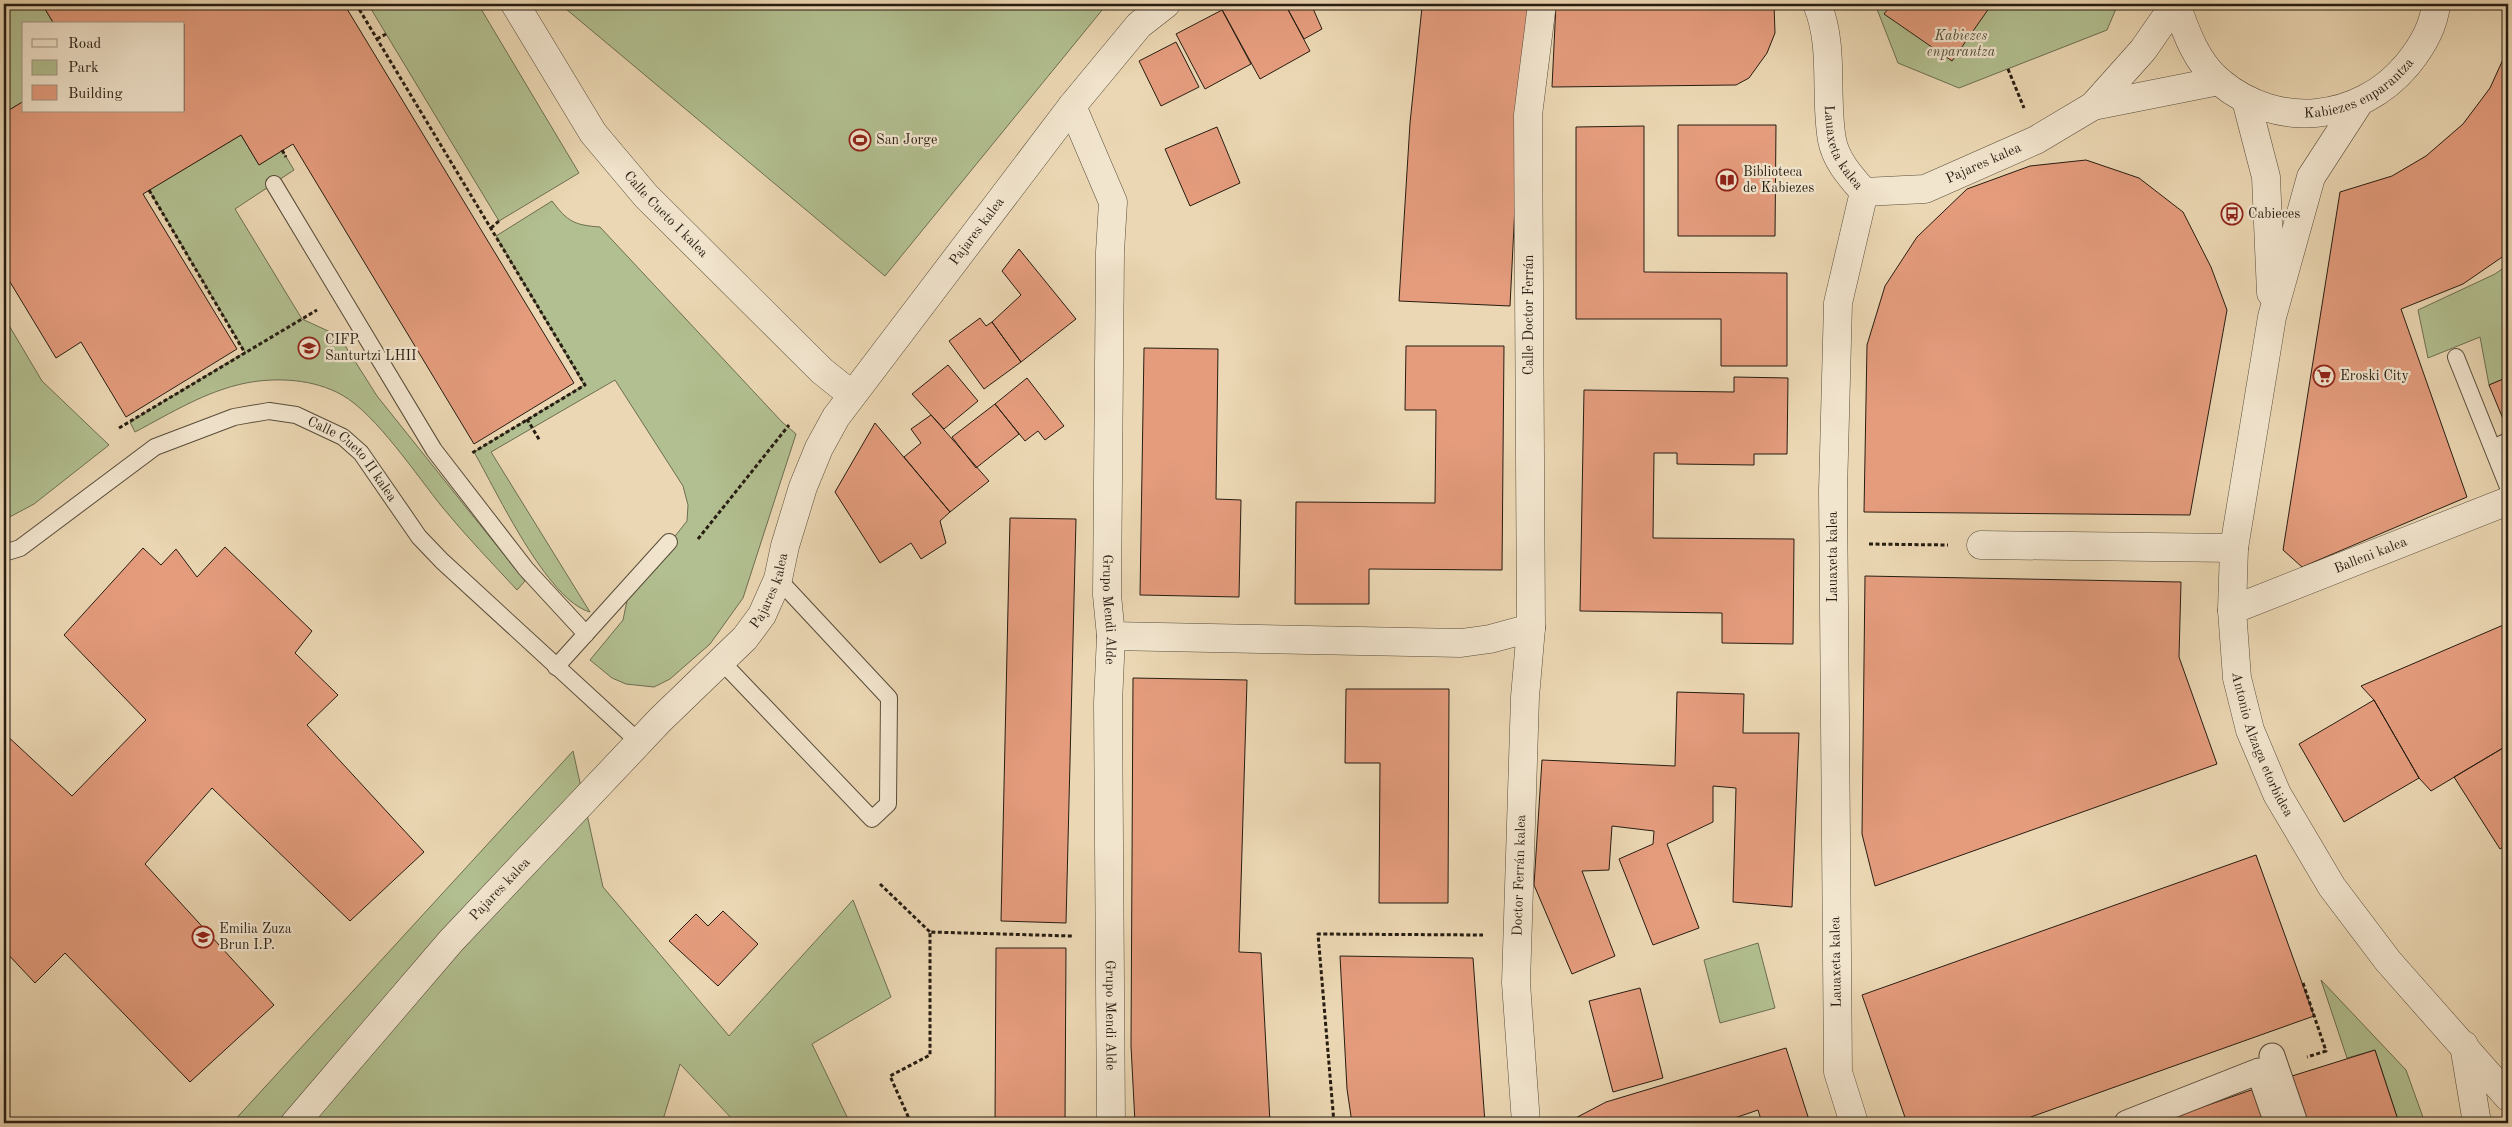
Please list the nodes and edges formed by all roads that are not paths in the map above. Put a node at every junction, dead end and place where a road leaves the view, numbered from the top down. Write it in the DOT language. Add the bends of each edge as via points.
graph roads {
  1 [pos="515,4"];
  2 [pos="1166,4"];
  3 [pos="1542,4"];
  4 [pos="1817,4"];
  5 [pos="2175,4"];
  6 [pos="2436,4"];
  7 [pos="2219,81"];
  8 [pos="2246,100"];
  9 [pos="2359,103"];
  10 [pos="1072,106"];
  11 [pos="2094,106"];
  12 [pos="274,184"];
  13 [pos="1864,192"];
  14 [pos="2272,318"];
  15 [pos="2456,356"];
  16 [pos="852,395"];
  17 [pos="2508,441"];
  18 [pos="2493,448"];
  19 [pos="2508,487"];
  20 [pos="2508,501"];
  21 [pos="669,542"];
  22 [pos="1981,545"];
  23 [pos="2234,548"];
  24 [pos="4,552"];
  25 [pos="778,578"];
  26 [pos="2232,610"];
  27 [pos="1531,628"];
  28 [pos="586,634"];
  29 [pos="1111,636"];
  30 [pos="722,662"];
  31 [pos="556,667"];
  32 [pos="639,742"];
  33 [pos="2464,1046"];
  34 [pos="2272,1056"];
  35 [pos="2508,1097"];
  36 [pos="295,1123"];
  37 [pos="1111,1123"];
  38 [pos="1526,1123"];
  39 [pos="1854,1123"];
  40 [pos="2127,1123"];
  41 [pos="2277,1123"];
  42 [pos="2295,1123"];
  43 [pos="2477,1123"];
  1 -- 16 [label="street, Calle Cueto I kalea" via="593,133 646,196 822,371"];
  2 -- 10 [label="street, Pajares kalea" via="1139,25"];
  3 -- 27 [label="street, Calle Doctor Ferrán" via="1528,115"];
  4 -- 13 [label="street, Lauaxeta kalea" via="1825,24 1832,142 1845,170"];
  5 -- 7 [label="street, Kabiezes enparantza" via="2190,46"];
  5 -- 11 [label="street, Pajares kalea" via="2144,50"];
  6 -- 9 [label="street, Kabiezes enparantza" via="2419,50 2393,81"];
  7 -- 8 [label="street, Kabiezes enparantza"];
  7 -- 11 [label="street, Pajares kalea"];
  8 -- 9 [label="street, Kabiezes enparantza" via="2283,112 2322,113"];
  8 -- 14 [label="street, Antonio Alzaga etorbidea" via="2266,177"];
  9 -- 14 [label="street, Antonio Alzaga etorbidea" via="2311,177"];
  10 -- 16 [label="street, Pajares kalea"];
  10 -- 29 [label="street, Grupo Mendi Alde" via="1113,202 1108,585"];
  11 -- 13 [label="street, Pajares kalea" via="2036,140 1925,189"];
  12 -- 28 [label="lane" via="439,457 526,569"];
  13 -- 39 [label="street, Lauaxeta kalea" via="1838,303 1833,543 1838,1072"];
  14 -- 23 [label="street, Antonio Alzaga etorbidea"];
  15 -- 18 [label="lane"];
  16 -- 25 [label="street, Pajares kalea" via="819,448 790,529"];
  17 -- 18 [label="lane"];
  18 -- 19 [label="lane"];
  20 -- 26 [label="street, Balleni kalea"];
  21 -- 28 [label="lane"];
  22 -- 23 [label="street"];
  23 -- 26 [label="street, Antonio Alzaga etorbidea"];
  24 -- 31 [label="lane, Calle Cueto II kalea" via="20,548 155,447 234,417 269,411 296,415 343,437 361,453 419,537"];
  25 -- 30 [label="street, Pajares kalea" via="762,615"];
  25 -- 30 [label="lane" via="889,698 888,804 872,819"];
  26 -- 33 [label="street, Antonio Alzaga etorbidea" via="2237,678 2248,722 2277,794 2332,887 2388,961"];
  27 -- 29 [label="street" via="1460,643"];
  27 -- 38 [label="street, Doctor Ferrán kalea" via="1525,697 1516,983"];
  28 -- 31 [label="lane"];
  29 -- 37 [label="street, Grupo Mendi Alde" via="1108,704"];
  30 -- 32 [label="street, Pajares kalea"];
  31 -- 32 [label="lane, Calle Cueto II kalea"];
  32 -- 36 [label="street, Pajares kalea" via="451,941"];
  33 -- 35 [label="street, Antonio Alzaga etorbidea"];
  33 -- 43 [label="street"];
  34 -- 42 [label="street"];
  40 -- 41 [label="street" via="2259,1071"];
}
